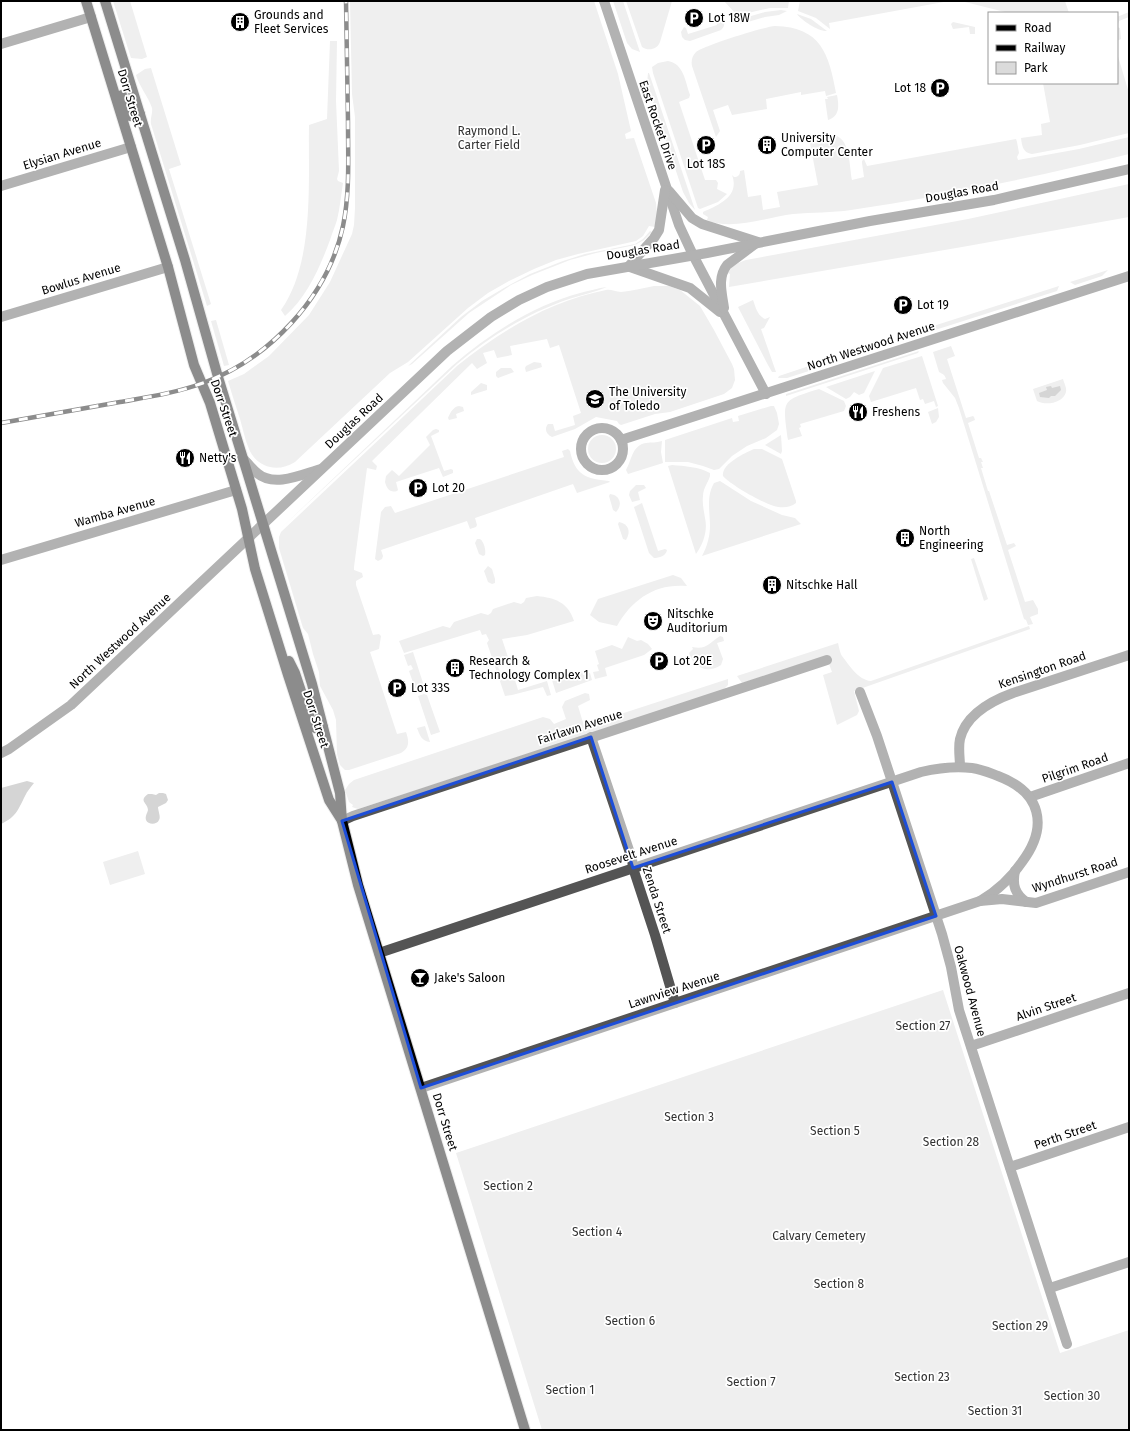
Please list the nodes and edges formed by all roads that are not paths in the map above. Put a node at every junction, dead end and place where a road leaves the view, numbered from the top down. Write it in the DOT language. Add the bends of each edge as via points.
graph roads {
  1 [pos="86,1"];
  2 [pos="105,1"];
  3 [pos="604,1"];
  4 [pos="91,17"];
  5 [pos="1,44"];
  6 [pos="140,114"];
  7 [pos="132,147"];
  8 [pos="1129,169"];
  9 [pos="1,186"];
  10 [pos="665,186"];
  11 [pos="759,242"];
  12 [pos="693,255"];
  13 [pos="628,266"];
  14 [pos="168,267"];
  15 [pos="1129,276"];
  16 [pos="725,316"];
  17 [pos="1,317"];
  18 [pos="766,394"];
  19 [pos="621,440"];
  20 [pos="244,458"];
  21 [pos="323,468"];
  22 [pos="236,490"];
  23 [pos="264,523"];
  24 [pos="248,537"];
  25 [pos="1,560"];
  26 [pos="1129,655"];
  27 [pos="827,660"];
  28 [pos="292,674"];
  29 [pos="860,692"];
  30 [pos="323,727"];
  31 [pos="591,737"];
  32 [pos="1,753"];
  33 [pos="1129,763"];
  34 [pos="960,767"];
  35 [pos="892,782"];
  36 [pos="1030,797"];
  37 [pos="342,821"];
  38 [pos="633,868"];
  39 [pos="1015,872"];
  40 [pos="1129,872"];
  41 [pos="980,901"];
  42 [pos="1026,902"];
  43 [pos="936,916"];
  44 [pos="379,953"];
  45 [pos="1129,993"];
  46 [pos="675,1003"];
  47 [pos="971,1046"];
  48 [pos="421,1088"];
  49 [pos="1129,1127"];
  50 [pos="1010,1167"];
  51 [pos="1129,1262"];
  52 [pos="1050,1288"];
  53 [pos="1067,1344"];
  54 [pos="526,1430"];
  1 -- 4 [label="main road, Dorr Street"];
  2 -- 6 [label="main road, Dorr Street"];
  3 -- 10 [label="street, East Rocket Drive"];
  4 -- 5 [label="street"];
  4 -- 6 [label="main road" via="129,114 132,117"];
  4 -- 7 [label="main road, Dorr Street"];
  6 -- 20 [label="main road, Dorr Street"];
  7 -- 9 [label="street, Elysian Avenue"];
  7 -- 14 [label="main road, Dorr Street"];
  8 -- 11 [label="street, Douglas Road" via="994,200"];
  10 -- 11 [label="street" via="692,218 702,224"];
  10 -- 12 [label="street, East Rocket Drive"];
  10 -- 13 [label="street" via="659,230"];
  11 -- 12 [label="street, Douglas Road"];
  11 -- 16 [label="street" via="727,265 724,270 721,285"];
  12 -- 13 [label="street, Douglas Road"];
  12 -- 16 [label="street"];
  13 -- 16 [label="street" via="690,288"];
  13 -- 21 [label="street, Douglas Road" via="567,280 524,297 491,317 447,351"];
  14 -- 17 [label="street, Bowlus Avenue"];
  14 -- 22 [label="main road, Dorr Street" via="194,365 210,404"];
  15 -- 18 [label="street, North Westwood Avenue"];
  16 -- 18 [label="street"];
  18 -- 19 [label="street, North Westwood Avenue"];
  19 -- 19 [label="street" via="612,430 599,427 592,429 583,438 580,451 582,458 597,470 610,469 620,460 623,447"];
  20 -- 21 [label="street" via="257,473 268,478 282,479"];
  20 -- 23 [label="main road, Dorr Street"];
  21 -- 23 [label="street, Douglas Road"];
  22 -- 24 [label="main road, Dorr Street"];
  22 -- 25 [label="street, Wamba Avenue"];
  23 -- 24 [label="street, Douglas Road"];
  23 -- 30 [label="main road, Dorr Street"];
  24 -- 28 [label="main road, Dorr Street" via="273,626"];
  24 -- 32 [label="street, North Westwood Avenue" via="71,704"];
  26 -- 34 [label="street, Kensington Road" via="1013,692 984,706 972,717 960,739"];
  27 -- 31 [label="street, Fairlawn Avenue"];
  28 -- 30 [label="main road" via="313,726 316,729"];
  28 -- 37 [label="main road, Dorr Street" via="329,800"];
  29 -- 35 [label="street, Oakwood Avenue"];
  30 -- 37 [label="main road, Dorr Street" via="340,793"];
  31 -- 37 [label="street, Fairlawn Avenue"];
  31 -- 38 [label="street, Zenda Street"];
  33 -- 36 [label="street, Pilgrim Road"];
  34 -- 35 [label="street, Roosevelt Avenue" via="932,770"];
  34 -- 36 [label="street, Roosevelt Avenue" via="983,770 1007,779"];
  35 -- 38 [label="street, Roosevelt Avenue"];
  35 -- 43 [label="street, Oakwood Avenue"];
  36 -- 39 [label="street" via="1035,807 1038,825 1030,851"];
  37 -- 44 [label="main road, Dorr Street"];
  38 -- 44 [label="street, Roosevelt Avenue"];
  38 -- 46 [label="street, Zenda Street"];
  39 -- 41 [label="street" via="999,889"];
  39 -- 42 [label="street" via="1014,885 1018,895"];
  40 -- 42 [label="street, Wyndhurst Road" via="1036,903"];
  41 -- 42 [label="street, Wyndhurst Road" via="1002,899"];
  41 -- 43 [label="street, Wyndhurst Road"];
  43 -- 46 [label="street, Lawnview Avenue"];
  43 -- 47 [label="street, Oakwood Avenue"];
  44 -- 48 [label="main road, Dorr Street"];
  45 -- 47 [label="street, Alvin Street"];
  46 -- 48 [label="street, Lawnview Avenue"];
  47 -- 50 [label="street, Oakwood Avenue"];
  48 -- 54 [label="main road, Dorr Street"];
  49 -- 50 [label="street, Perth Street"];
  50 -- 52 [label="street, Oakwood Avenue"];
  51 -- 52 [label="street"];
  52 -- 53 [label="street, Oakwood Avenue"];
}
